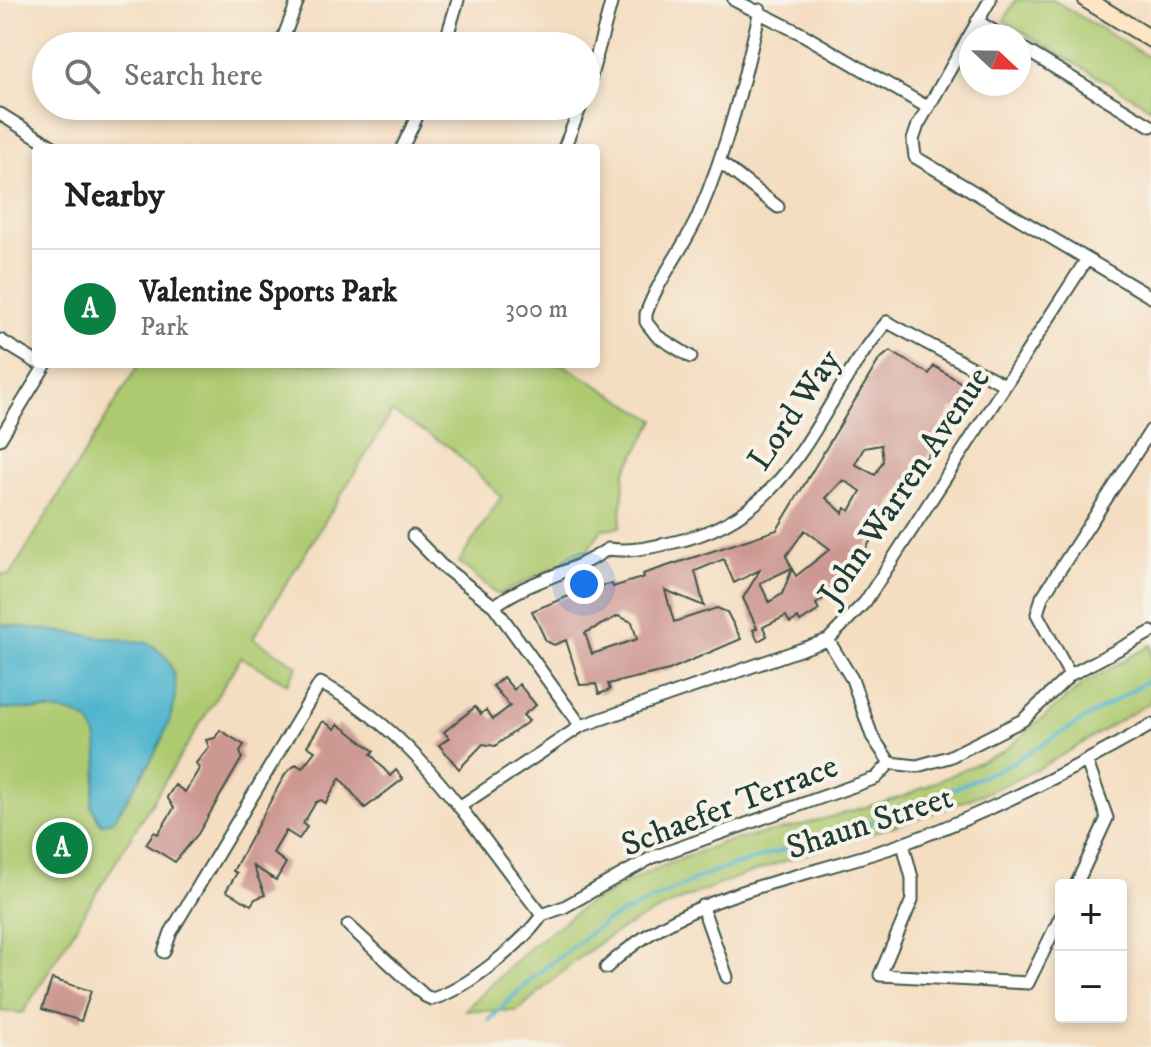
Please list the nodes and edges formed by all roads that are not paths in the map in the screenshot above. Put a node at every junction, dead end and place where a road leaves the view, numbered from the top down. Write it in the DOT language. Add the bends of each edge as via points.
graph roads {
  1 [pos="298,0"];
  2 [pos="458,0"];
  3 [pos="612,0"];
  4 [pos="734,0"];
  5 [pos="990,0"];
  6 [pos="1087,0"];
  7 [pos="760,10"];
  8 [pos="977,21"];
  9 [pos="982,24"];
  10 [pos="285,32"];
  11 [pos="448,32"];
  12 [pos="1151,39"];
  13 [pos="600,43"];
  14 [pos="1031,53"];
  15 [pos="927,107"];
  16 [pos="0,114"];
  17 [pos="415,120"];
  18 [pos="575,120"];
  19 [pos="1151,126"];
  20 [pos="49,144"];
  21 [pos="404,144"];
  22 [pos="566,144"];
  23 [pos="721,163"];
  24 [pos="778,207"];
  25 [pos="1087,259"];
  26 [pos="1151,297"];
  27 [pos="0,340"];
  28 [pos="691,357"];
  29 [pos="32,359"];
  30 [pos="39,368"];
  31 [pos="1005,385"];
  32 [pos="1151,430"];
  33 [pos="0,439"];
  34 [pos="413,536"];
  35 [pos="494,606"];
  36 [pos="1151,632"];
  37 [pos="828,640"];
  38 [pos="1070,675"];
  39 [pos="1151,725"];
  40 [pos="581,726"];
  41 [pos="1087,762"];
  42 [pos="890,763"];
  43 [pos="459,807"];
  44 [pos="903,844"];
  45 [pos="1079,879"];
  46 [pos="702,906"];
  47 [pos="542,915"];
  48 [pos="348,925"];
  49 [pos="1055,928"];
  50 [pos="164,952"];
  51 [pos="606,968"];
  52 [pos="727,977"];
  1 -- 10 [label="street"];
  2 -- 11 [label="street"];
  3 -- 13 [label="street"];
  4 -- 7 [label="street"];
  5 -- 8 [label="street"];
  6 -- 12 [label="street"];
  7 -- 15 [label="street"];
  7 -- 23 [label="street"];
  8 -- 9 [label="street"];
  8 -- 15 [label="street"];
  14 -- 19 [label="street"];
  15 -- 25 [label="street" via="913,140 915,157"];
  16 -- 20 [label="street"];
  17 -- 21 [label="street"];
  18 -- 22 [label="street"];
  23 -- 24 [label="street"];
  23 -- 28 [label="street" via="646,314 657,336"];
  25 -- 26 [label="street"];
  25 -- 31 [label="street, John Warren Avenue"];
  27 -- 29 [label="street"];
  30 -- 33 [label="street"];
  31 -- 35 [label="street, Lord Way" via="887,322 770,494 723,527 634,552 608,549 581,568 524,585"];
  31 -- 37 [label="street, John Warren Avenue" via="865,602"];
  32 -- 38 [label="street" via="1042,597 1037,614"];
  34 -- 35 [label="street"];
  35 -- 40 [label="street"];
  36 -- 38 [label="street"];
  37 -- 40 [label="street, John Warren Avenue"];
  37 -- 42 [label="street"];
  38 -- 42 [label="street" via="1023,720 962,751 917,766"];
  39 -- 41 [label="street, Shaun Street"];
  40 -- 43 [label="street, John Warren Avenue"];
  41 -- 44 [label="street, Shaun Street" via="998,807"];
  41 -- 45 [label="street" via="1107,818"];
  42 -- 47 [label="street, Schaefer Terrace" via="876,778 653,857"];
  43 -- 47 [label="street"];
  43 -- 50 [label="street" via="398,738 367,711 320,683"];
  44 -- 46 [label="street, Shaun Street"];
  44 -- 49 [label="street" via="912,900 880,975 1028,983"];
  46 -- 51 [label="street, Shaun Street" via="635,940"];
  46 -- 52 [label="street"];
  47 -- 48 [label="street" via="529,934 432,999"];
}
